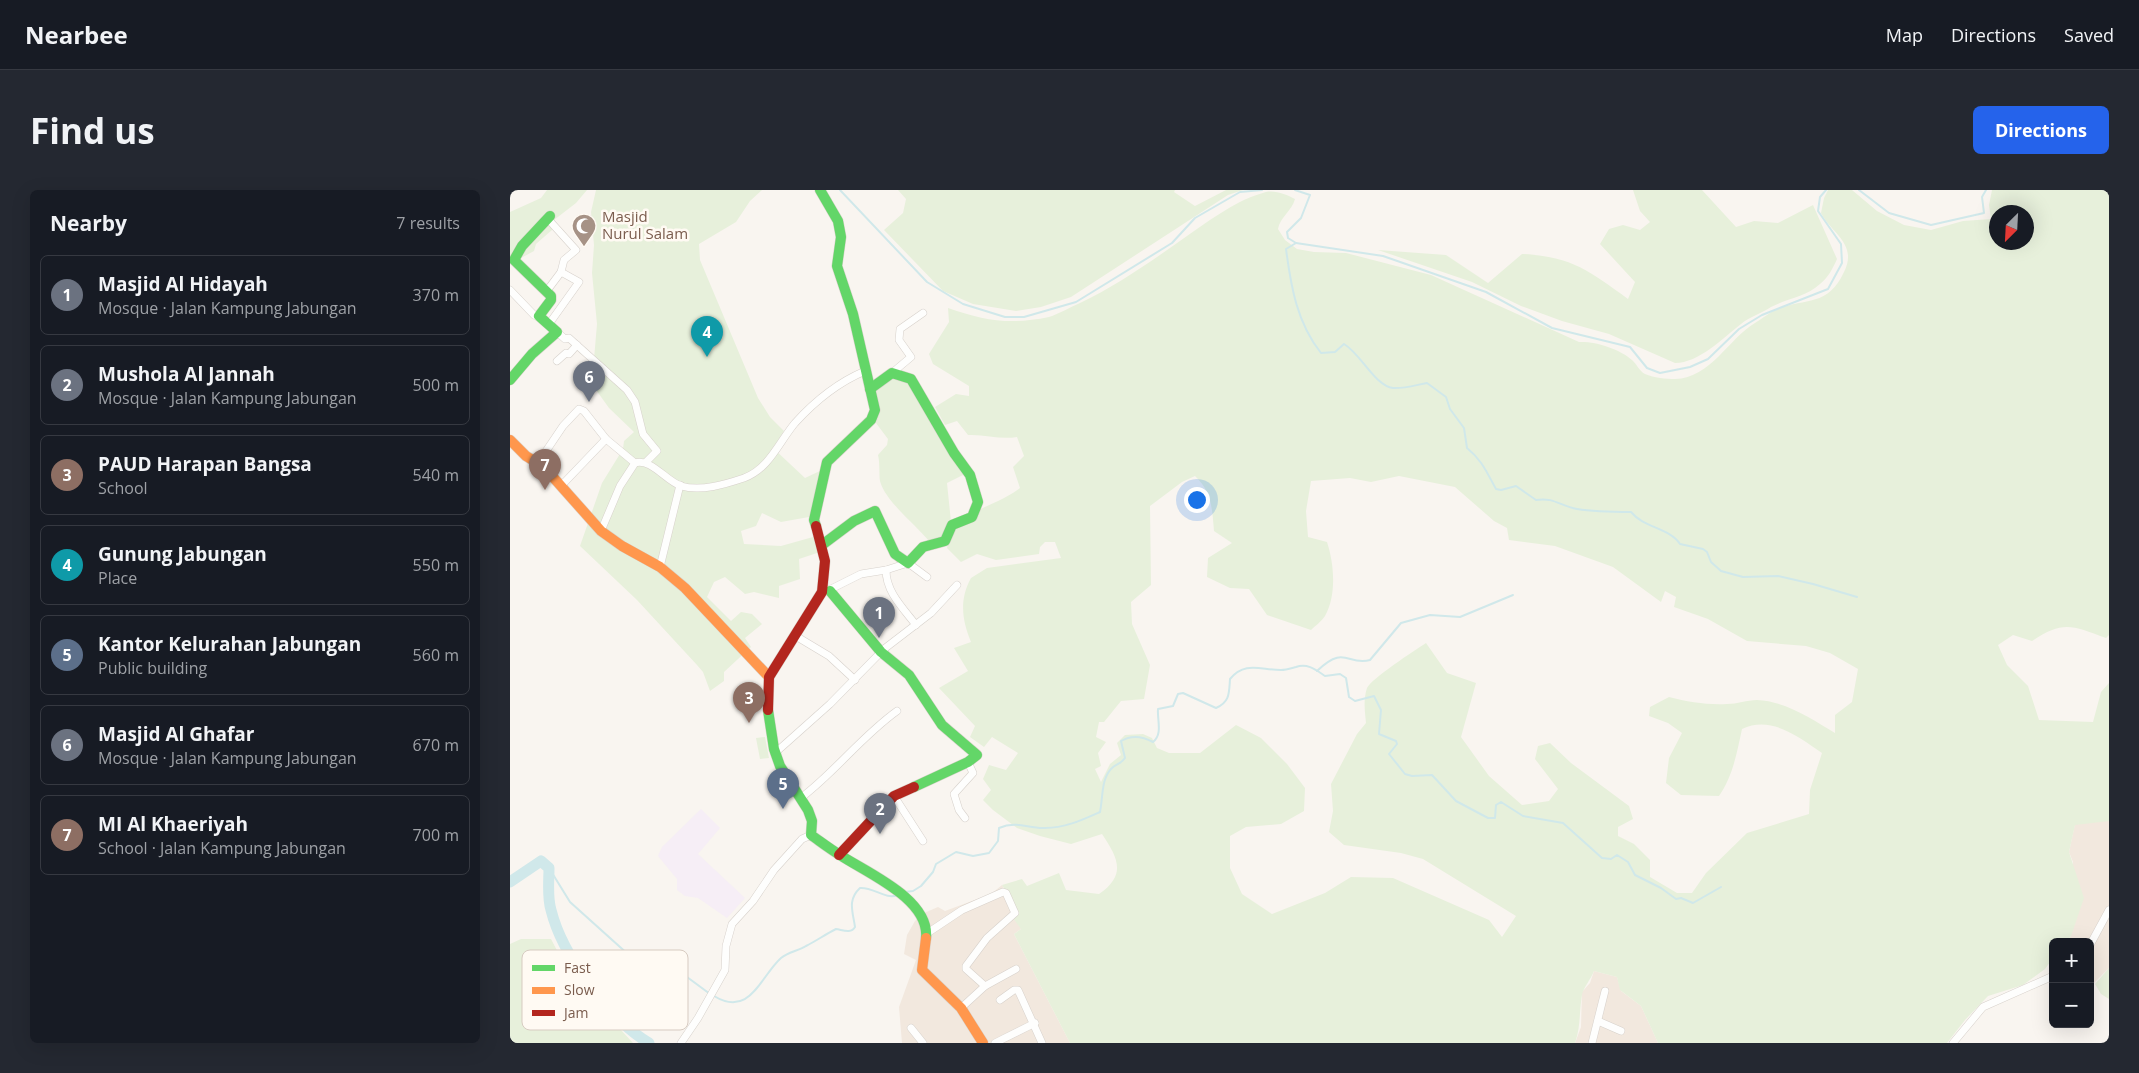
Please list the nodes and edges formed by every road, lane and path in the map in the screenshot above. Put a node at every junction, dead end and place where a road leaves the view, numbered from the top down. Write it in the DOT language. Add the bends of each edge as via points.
graph roads {
  1 [pos="820,190"];
  2 [pos="549,218"];
  3 [pos="512,263"];
  4 [pos="561,272"];
  5 [pos="510,290"];
  6 [pos="546,292"];
  7 [pos="923,313"];
  8 [pos="545,321"];
  9 [pos="557,332"];
  10 [pos="577,346"];
  11 [pos="557,360"];
  12 [pos="865,371"];
  13 [pos="892,373"];
  14 [pos="510,380"];
  15 [pos="870,389"];
  16 [pos="606,439"];
  17 [pos="510,440"];
  18 [pos="646,462"];
  19 [pos="538,463"];
  20 [pos="635,463"];
  21 [pos="680,485"];
  22 [pos="561,486"];
  23 [pos="601,531"];
  24 [pos="822,545"];
  25 [pos="908,563"];
  26 [pos="660,567"];
  27 [pos="886,570"];
  28 [pos="928,577"];
  29 [pos="957,585"];
  30 [pos="826,592"];
  31 [pos="916,625"];
  32 [pos="794,635"];
  33 [pos="881,652"];
  34 [pos="769,678"];
  35 [pos="855,680"];
  36 [pos="897,711"];
  37 [pos="775,752"];
  38 [pos="968,762"];
  39 [pos="894,796"];
  40 [pos="802,797"];
  41 [pos="965,818"];
  42 [pos="811,834"];
  43 [pos="923,841"];
  44 [pos="840,855"];
  45 [pos="2109,910"];
  46 [pos="926,934"];
  47 [pos="2094,938"];
  48 [pos="1016,969"];
  49 [pos="2049,978"];
  50 [pos="985,986"];
  51 [pos="1605,991"];
  52 [pos="1000,1000"];
  53 [pos="961,1008"];
  54 [pos="1598,1021"];
  55 [pos="1035,1024"];
  56 [pos="911,1028"];
  57 [pos="1620,1031"];
  58 [pos="681,1043"];
  59 [pos="923,1043"];
  60 [pos="983,1043"];
  61 [pos="995,1043"];
  62 [pos="1042,1043"];
  63 [pos="1592,1043"];
  64 [pos="1952,1043"];
  1 -- 12 [label="street" via="838,221 837,266 853,314"];
  2 -- 3 [label="street" via="522,246"];
  2 -- 4 [label="street" via="576,250 564,260"];
  3 -- 6 [label="street"];
  4 -- 6 [label="street"];
  4 -- 8 [label="street" via="579,282"];
  5 -- 8 [label="street" via="534,316"];
  6 -- 8 [label="street" via="551,300 540,313"];
  7 -- 13 [label="street" via="900,329 899,340 911,358"];
  8 -- 9 [label="street"];
  9 -- 10 [label="street"];
  9 -- 14 [label="street"];
  10 -- 11 [label="street"];
  10 -- 18 [label="street" via="621,384 635,402 643,434 657,451"];
  12 -- 15 [label="street"];
  12 -- 21 [label="street" via="845,381 804,414 755,473 715,486 696,488"];
  13 -- 15 [label="street"];
  13 -- 25 [label="street" via="911,379 970,475 978,502 974,515 952,525 945,541 924,547"];
  15 -- 24 [label="street" via="875,406 872,420 834,453 826,465 814,520"];
  16 -- 19 [label="street" via="580,409 563,426"];
  16 -- 20 [label="street"];
  16 -- 22 [label="street"];
  17 -- 19 [label="street"];
  18 -- 20 [label="street"];
  18 -- 21 [label="street"];
  19 -- 22 [label="street"];
  20 -- 23 [label="street" via="620,486"];
  21 -- 26 [label="street"];
  22 -- 23 [label="street"];
  23 -- 26 [label="street"];
  24 -- 25 [label="street" via="854,521 875,511 895,554"];
  24 -- 30 [label="street"];
  25 -- 27 [label="street"];
  25 -- 28 [label="street"];
  26 -- 34 [label="street" via="685,588"];
  27 -- 30 [label="street" via="861,574"];
  27 -- 31 [label="street" via="889,590"];
  29 -- 31 [label="street"];
  30 -- 32 [label="street"];
  30 -- 33 [label="street"];
  31 -- 33 [label="street"];
  32 -- 34 [label="street"];
  32 -- 35 [label="street" via="829,656"];
  33 -- 35 [label="street"];
  33 -- 38 [label="street" via="909,675 942,724 976,753 975,758"];
  34 -- 37 [label="street" via="768,711"];
  35 -- 37 [label="street"];
  36 -- 40 [label="street" via="857,743 827,776"];
  37 -- 40 [label="street"];
  38 -- 39 [label="street"];
  38 -- 41 [label="street" via="973,773 954,794"];
  39 -- 43 [label="street"];
  39 -- 44 [label="street"];
  40 -- 42 [label="street" via="812,821"];
  42 -- 44 [label="street"];
  42 -- 58 [label="street" via="802,839 774,870 732,924 726,946 725,970"];
  44 -- 46 [label="street" via="900,892 920,913"];
  45 -- 47 [label="street"];
  46 -- 50 [label="street" via="978,901 1006,893 1015,913 987,938 966,966"];
  46 -- 53 [label="street" via="922,970"];
  48 -- 50 [label="street"];
  49 -- 64 [label="street" via="1983,1007"];
  50 -- 53 [label="street"];
  51 -- 54 [label="street"];
  52 -- 55 [label="street" via="1018,990"];
  53 -- 60 [label="street"];
  54 -- 57 [label="street"];
  54 -- 63 [label="street"];
  55 -- 61 [label="street"];
  55 -- 62 [label="street"];
  56 -- 59 [label="street"];
}
